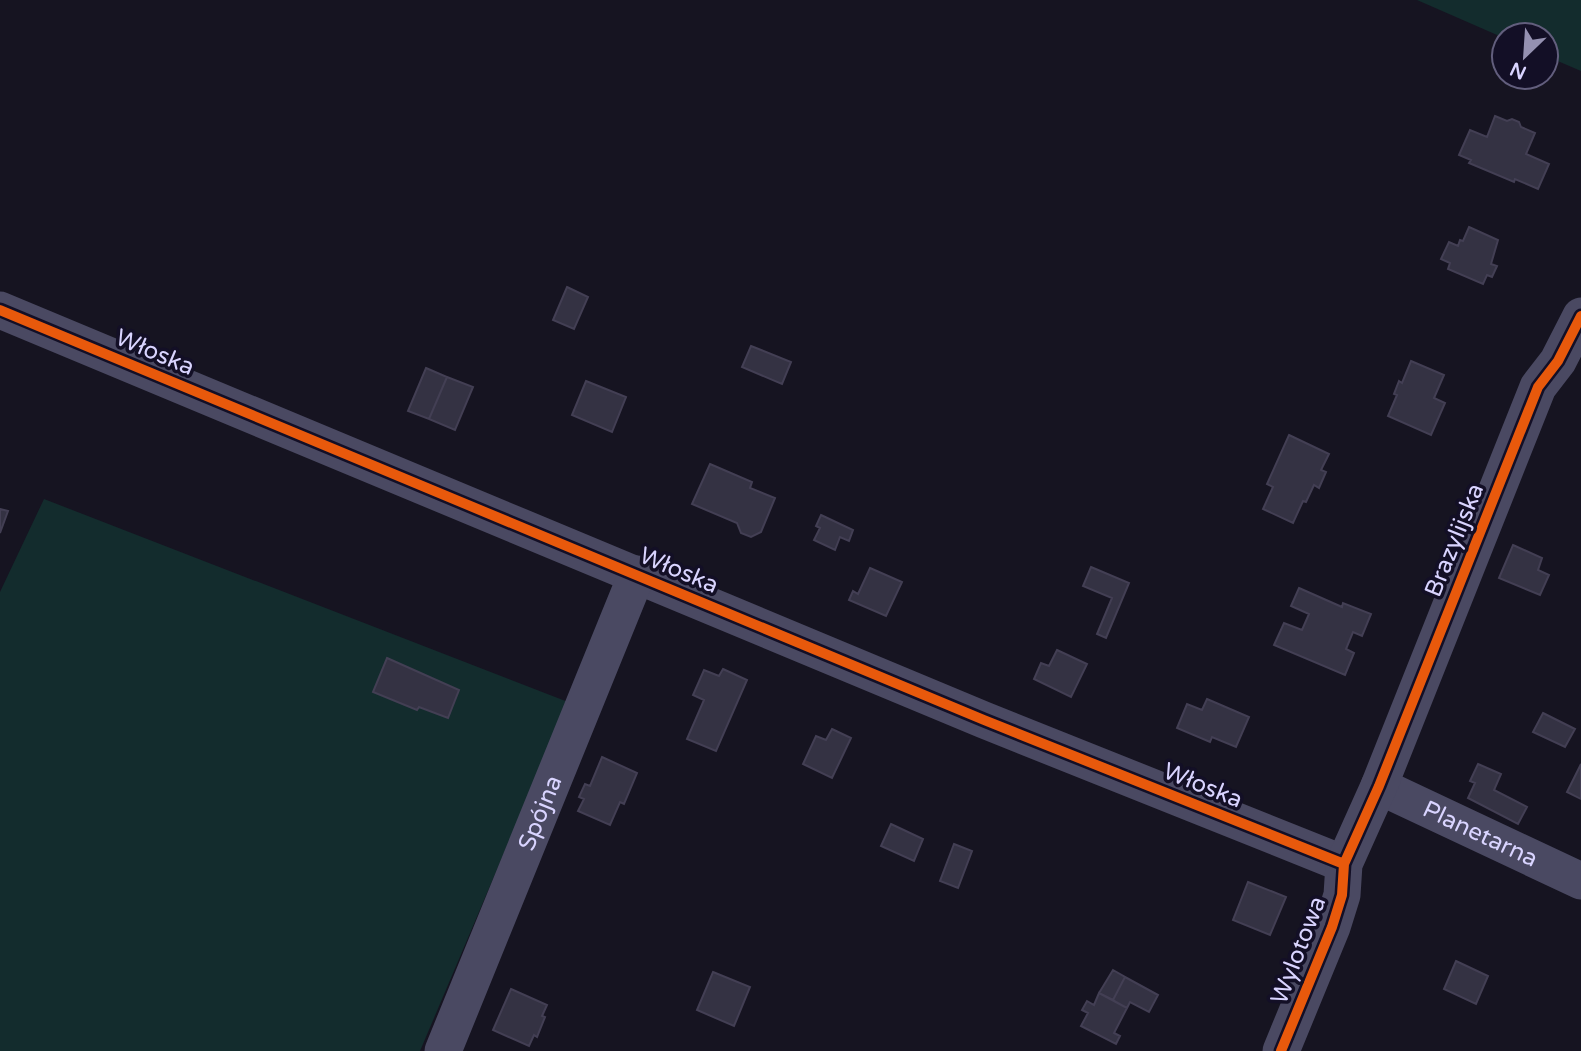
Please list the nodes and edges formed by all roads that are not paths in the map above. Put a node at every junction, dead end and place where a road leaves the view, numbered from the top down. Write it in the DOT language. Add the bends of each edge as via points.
graph roads {
  1 [pos="0,310"];
  2 [pos="1581,316"];
  3 [pos="637,574"];
  4 [pos="1379,786"];
  5 [pos="1343,864"];
  6 [pos="1581,881"];
  7 [pos="443,1051"];
  8 [pos="1281,1051"];
  1 -- 3 [label="street, Włoska"];
  2 -- 4 [label="street, Brazylijska" via="1558,362 1538,387"];
  3 -- 5 [label="street, Włoska"];
  3 -- 7 [label="street, Spójna"];
  4 -- 5 [label="street, Wylotowa"];
  4 -- 6 [label="street, Planetarna"];
  5 -- 8 [label="street, Wylotowa" via="1342,895 1332,927"];
}
